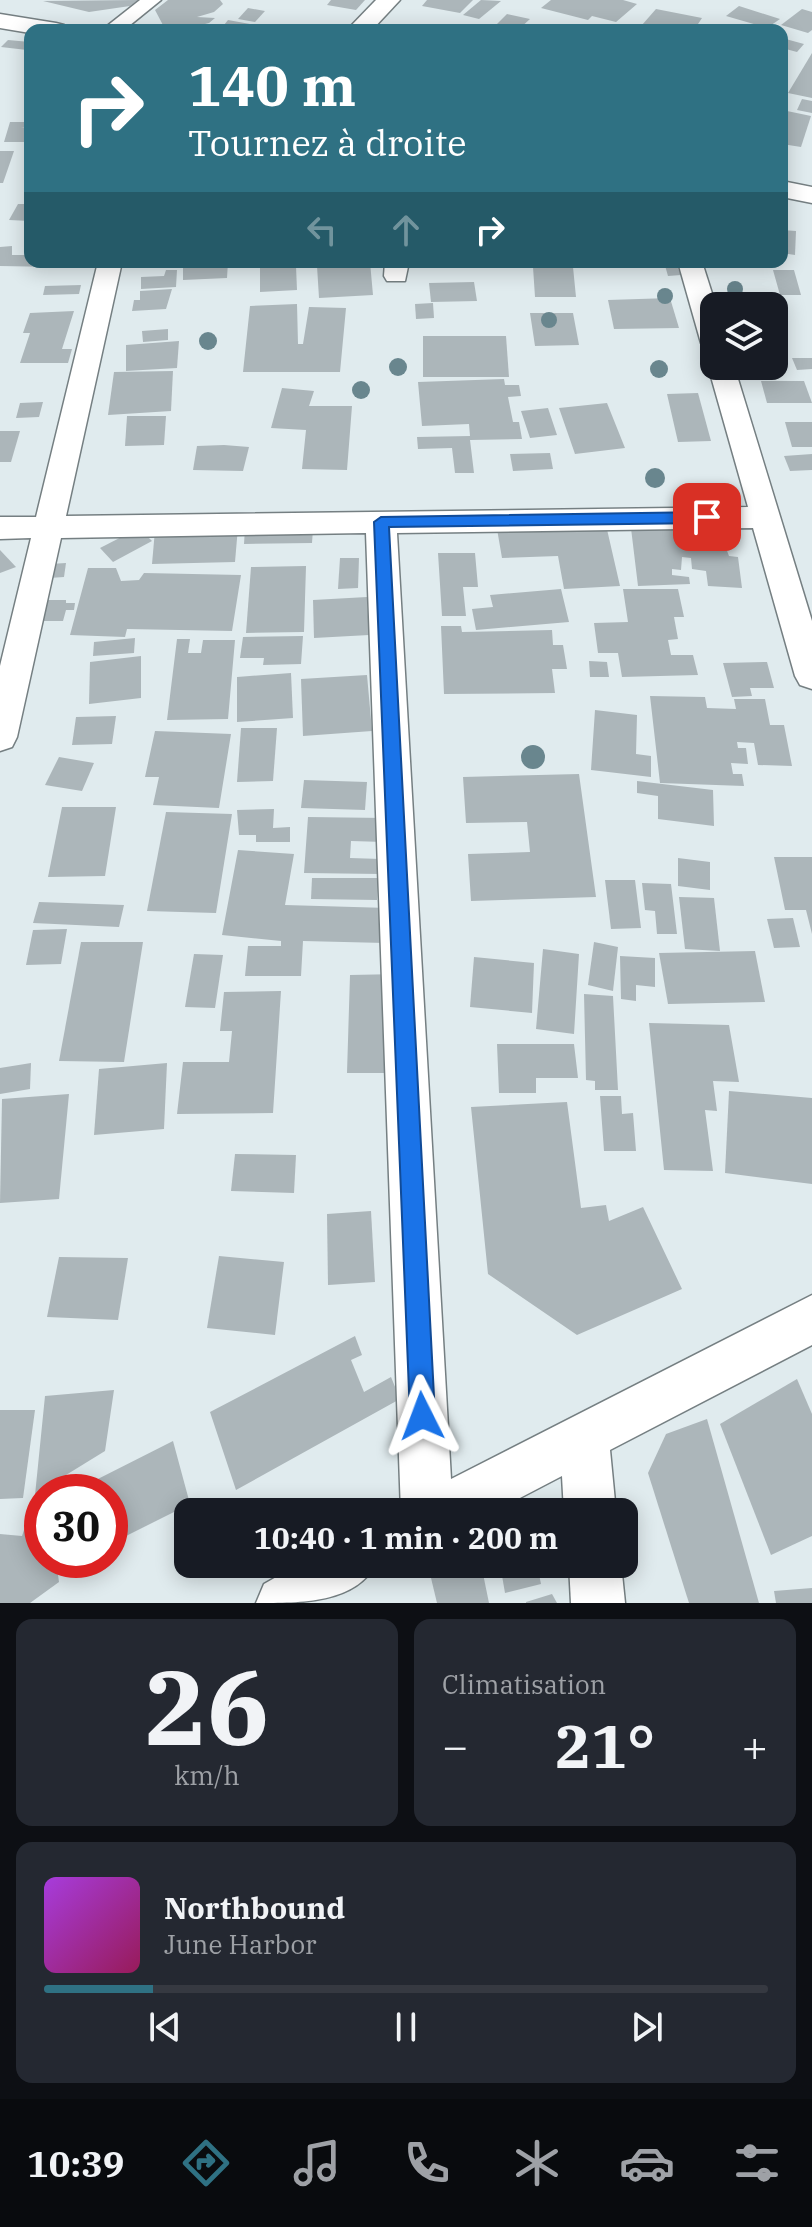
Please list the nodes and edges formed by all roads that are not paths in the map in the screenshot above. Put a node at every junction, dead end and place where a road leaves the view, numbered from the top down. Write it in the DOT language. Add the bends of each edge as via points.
graph roads {
  1 [pos="152,0"];
  2 [pos="389,0"];
  3 [pos="0,21"];
  4 [pos="120,24"];
  5 [pos="365,24"];
  6 [pos="24,25"];
  7 [pos="788,190"];
  8 [pos="812,195"];
  9 [pos="109,268"];
  10 [pos="692,268"];
  11 [pos="700,296"];
  12 [pos="725,380"];
  13 [pos="767,517"];
  14 [pos="381,522"];
  15 [pos="47,527"];
  16 [pos="0,528"];
  17 [pos="812,676"];
  18 [pos="0,737"];
  19 [pos="812,1319"];
  20 [pos="584,1437"];
  21 [pos="426,1498"];
  22 [pos="467,1498"];
  23 [pos="589,1498"];
  24 [pos="326,1578"];
  25 [pos="596,1578"];
  26 [pos="283,1603"];
  27 [pos="598,1603"];
  1 -- 4 [label="street"];
  2 -- 5 [label="street"];
  3 -- 6 [label="street"];
  7 -- 8 [label="street"];
  9 -- 15 [label="street"];
  10 -- 11 [label="street"];
  12 -- 13 [label="street"];
  13 -- 14 [label="street"];
  13 -- 17 [label="street"];
  14 -- 15 [label="street"];
  14 -- 21 [label="street"];
  15 -- 16 [label="street"];
  15 -- 18 [label="street"];
  19 -- 20 [label="street"];
  20 -- 22 [label="street"];
  20 -- 23 [label="street"];
  24 -- 26 [label="street"];
  25 -- 27 [label="street"];
}
